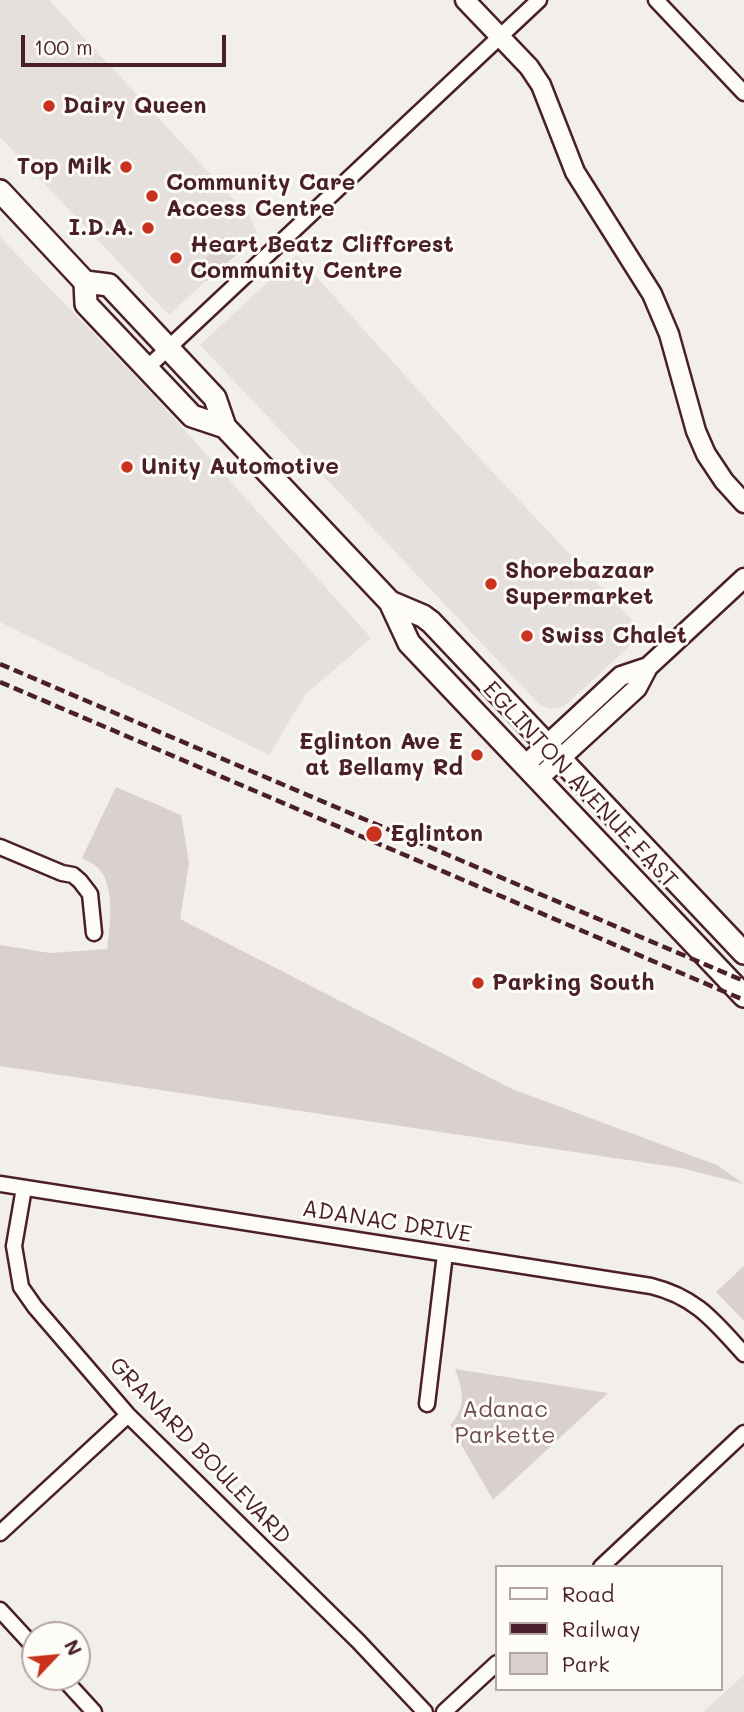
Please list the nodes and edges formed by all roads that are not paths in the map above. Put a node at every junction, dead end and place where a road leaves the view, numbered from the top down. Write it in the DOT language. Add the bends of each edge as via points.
graph roads {
  1 [pos="465,0"];
  2 [pos="539,0"];
  3 [pos="656,0"];
  4 [pos="500,37"];
  5 [pos="744,93"];
  6 [pos="0,191"];
  7 [pos="85,282"];
  8 [pos="169,347"];
  9 [pos="147,368"];
  10 [pos="225,428"];
  11 [pos="744,503"];
  12 [pos="744,578"];
  13 [pos="390,602"];
  14 [pos="554,752"];
  15 [pos="531,772"];
  16 [pos="0,847"];
  17 [pos="94,933"];
  18 [pos="744,953"];
  19 [pos="744,996"];
  20 [pos="0,1184"];
  21 [pos="23,1188"];
  22 [pos="445,1254"];
  23 [pos="744,1354"];
  24 [pos="427,1404"];
  25 [pos="128,1415"];
  26 [pos="744,1433"];
  27 [pos="0,1533"];
  28 [pos="603,1565"];
  29 [pos="0,1610"];
  30 [pos="21,1633"];
  31 [pos="496,1664"];
  32 [pos="75,1691"];
  33 [pos="94,1712"];
  34 [pos="425,1712"];
  35 [pos="444,1712"];
  1 -- 4 [label="street"];
  2 -- 4 [label="street"];
  3 -- 5 [label="street"];
  4 -- 8 [label="street"];
  4 -- 11 [label="street" via="541,85 575,172 652,294 669,334 696,431 715,468"];
  6 -- 7 [label="main road, EGLINTON AVENUE EAST"];
  7 -- 8 [label="main road, EGLINTON AVENUE EAST" via="109,285"];
  7 -- 9 [label="main road, EGLINTON AVENUE EAST" via="86,304"];
  8 -- 9 [label="street"];
  8 -- 10 [label="main road, EGLINTON AVENUE EAST" via="215,398"];
  9 -- 10 [label="main road, EGLINTON AVENUE EAST" via="192,416"];
  10 -- 13 [label="main road, EGLINTON AVENUE EAST"];
  12 -- 14 [label="street" via="648,667 637,688"];
  13 -- 14 [label="main road, EGLINTON AVENUE EAST" via="431,622"];
  13 -- 15 [label="main road, EGLINTON AVENUE EAST" via="409,643"];
  14 -- 15 [label="street"];
  14 -- 18 [label="main road, EGLINTON AVENUE EAST"];
  15 -- 19 [label="main road, EGLINTON AVENUE EAST"];
  16 -- 17 [label="street" via="80,881 90,894"];
  20 -- 21 [label="street, ADANAC DRIVE"];
  21 -- 22 [label="street, ADANAC DRIVE"];
  21 -- 25 [label="street, GRANARD BOULEVARD" via="14,1246 21,1287"];
  22 -- 23 [label="street, ADANAC DRIVE" via="673,1291 692,1301"];
  22 -- 24 [label="street"];
  25 -- 27 [label="street"];
  25 -- 34 [label="street, GRANARD BOULEVARD"];
  26 -- 28 [label="street"];
  29 -- 30 [label="street"];
  31 -- 35 [label="street"];
  32 -- 33 [label="street"];
}
